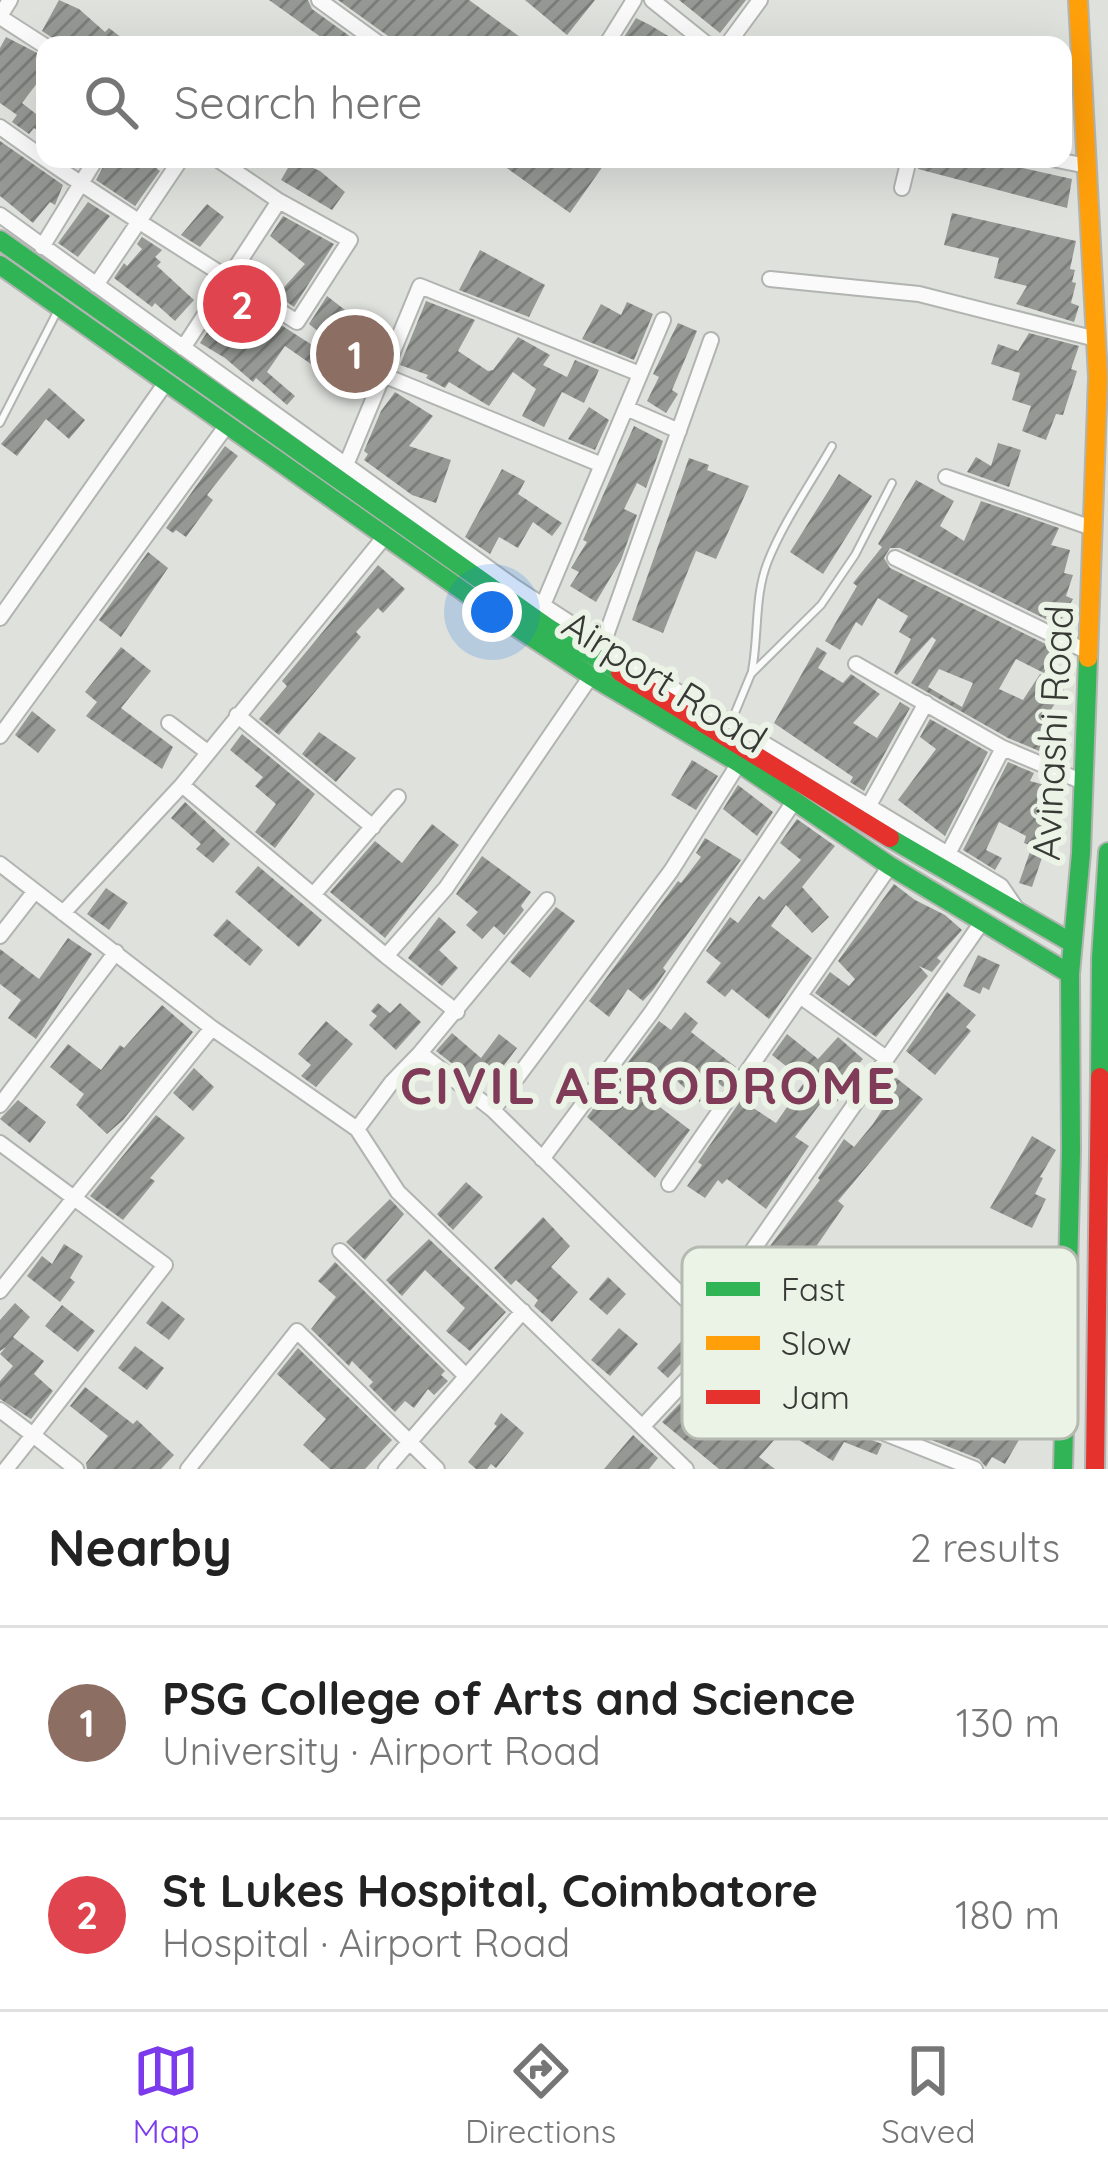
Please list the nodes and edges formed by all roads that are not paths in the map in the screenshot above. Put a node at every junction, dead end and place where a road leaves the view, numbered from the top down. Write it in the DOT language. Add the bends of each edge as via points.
graph roads {
  1 [pos="10,0"];
  2 [pos="319,0"];
  3 [pos="634,0"];
  4 [pos="652,0"];
  5 [pos="760,0"];
  6 [pos="1078,0"];
  7 [pos="0,17"];
  8 [pos="369,36"];
  9 [pos="612,36"];
  10 [pos="697,36"];
  11 [pos="734,36"];
  12 [pos="36,40"];
  13 [pos="0,128"];
  14 [pos="36,153"];
  15 [pos="1072,163"];
  16 [pos="1087,166"];
  17 [pos="58,168"];
  18 [pos="91,168"];
  19 [pos="175,168"];
  20 [pos="230,168"];
  21 [pos="907,168"];
  22 [pos="81,184"];
  23 [pos="902,188"];
  24 [pos="279,201"];
  25 [pos="0,215"];
  26 [pos="138,222"];
  27 [pos="0,240"];
  28 [pos="42,247"];
  29 [pos="0,265"];
  30 [pos="227,278"];
  31 [pos="770,279"];
  32 [pos="95,285"];
  33 [pos="69,288"];
  34 [pos="58,309"];
  35 [pos="663,320"];
  36 [pos="1096,339"];
  37 [pos="711,340"];
  38 [pos="183,348"];
  39 [pos="640,374"];
  40 [pos="383,375"];
  41 [pos="167,381"];
  42 [pos="626,408"];
  43 [pos="0,423"];
  44 [pos="227,425"];
  45 [pos="679,431"];
  46 [pos="832,446"];
  47 [pos="346,465"];
  48 [pos="602,465"];
  49 [pos="946,477"];
  50 [pos="892,483"];
  51 [pos="1092,528"];
  52 [pos="386,536"];
  53 [pos="895,558"];
  54 [pos="543,604"];
  55 [pos="0,618"];
  56 [pos="603,644"];
  57 [pos="1090,653"];
  58 [pos="856,664"];
  59 [pos="751,674"];
  60 [pos="591,676"];
  61 [pos="926,704"];
  62 [pos="237,715"];
  63 [pos="170,723"];
  64 [pos="730,724"];
  65 [pos="0,736"];
  66 [pos="1003,748"];
  67 [pos="206,751"];
  68 [pos="739,763"];
  69 [pos="1083,782"];
  70 [pos="182,784"];
  71 [pos="398,797"];
  72 [pos="793,803"];
  73 [pos="868,807"];
  74 [pos="373,826"];
  75 [pos="1108,852"];
  76 [pos="948,854"];
  77 [pos="0,864"];
  78 [pos="890,866"];
  79 [pos="35,891"];
  80 [pos="313,895"];
  81 [pos="548,900"];
  82 [pos="63,913"];
  83 [pos="1018,913"];
  84 [pos="982,922"];
  85 [pos="0,936"];
  86 [pos="1072,943"];
  87 [pos="116,952"];
  88 [pos="386,956"];
  89 [pos="1105,962"];
  90 [pos="1070,974"];
  91 [pos="800,996"];
  92 [pos="1105,998"];
  93 [pos="457,1012"];
  94 [pos="212,1028"];
  95 [pos="420,1052"];
  96 [pos="886,1058"];
  97 [pos="1104,1100"];
  98 [pos="0,1105"];
  99 [pos="493,1110"];
  100 [pos="357,1129"];
  101 [pos="1103,1142"];
  102 [pos="0,1143"];
  103 [pos="542,1159"];
  104 [pos="669,1184"];
  105 [pos="74,1198"];
  106 [pos="754,1247"];
  107 [pos="1069,1247"];
  108 [pos="340,1251"];
  109 [pos="0,1291"];
  110 [pos="682,1296"];
  111 [pos="523,1311"];
  112 [pos="465,1375"];
  113 [pos="682,1384"];
  114 [pos="0,1410"];
  115 [pos="643,1426"];
  116 [pos="33,1435"];
  117 [pos="899,1439"];
  118 [pos="1064,1439"];
  119 [pos="409,1442"];
  120 [pos="6,1469"];
  121 [pos="76,1469"];
  122 [pos="188,1469"];
  123 [pos="386,1469"];
  124 [pos="437,1469"];
  125 [pos="686,1469"];
  126 [pos="975,1469"];
  127 [pos="1063,1469"];
  128 [pos="1096,1469"];
  1 -- 7 [label="street"];
  2 -- 8 [label="street"];
  3 -- 9 [label="street"];
  4 -- 10 [label="street"];
  5 -- 11 [label="street"];
  6 -- 16 [label="street, Avinashi Road"];
  7 -- 12 [label="street"];
  13 -- 14 [label="street"];
  15 -- 16 [label="street"];
  16 -- 36 [label="street, Avinashi Road"];
  17 -- 22 [label="street"];
  18 -- 22 [label="street"];
  19 -- 26 [label="street"];
  20 -- 24 [label="street"];
  21 -- 23 [label="street"];
  22 -- 26 [label="street"];
  22 -- 28 [label="street"];
  24 -- 30 [label="street"];
  24 -- 30 [label="street" via="350,240 297,322"];
  25 -- 28 [label="street"];
  26 -- 30 [label="street"];
  26 -- 32 [label="street"];
  27 -- 33 [label="street, Airport Road"];
  28 -- 32 [label="street"];
  29 -- 34 [label="street, Airport Road"];
  30 -- 38 [label="street"];
  31 -- 36 [label="street" via="919,294"];
  32 -- 38 [label="street"];
  33 -- 34 [label="lane"];
  33 -- 83 [label="street, Airport Road" via="550,629"];
  34 -- 41 [label="street, Airport Road"];
  34 -- 43 [label="lane"];
  35 -- 39 [label="street"];
  36 -- 51 [label="street, Avinashi Road"];
  37 -- 45 [label="street"];
  38 -- 47 [label="street"];
  39 -- 40 [label="street" via="420,286"];
  39 -- 42 [label="street"];
  40 -- 47 [label="street"];
  40 -- 48 [label="street"];
  41 -- 44 [label="street, Airport Road"];
  41 -- 55 [label="street"];
  42 -- 45 [label="street"];
  42 -- 48 [label="street"];
  44 -- 52 [label="street, Airport Road"];
  44 -- 65 [label="street"];
  45 -- 56 [label="street"];
  46 -- 59 [label="lane" via="768,560"];
  47 -- 54 [label="street"];
  48 -- 54 [label="street"];
  49 -- 51 [label="street"];
  50 -- 59 [label="lane" via="821,605"];
  51 -- 57 [label="street, Avinashi Road"];
  52 -- 60 [label="street, Airport Road"];
  52 -- 62 [label="street"];
  53 -- 57 [label="street"];
  54 -- 56 [label="street"];
  56 -- 64 [label="street"];
  57 -- 69 [label="street, Avinashi Road"];
  58 -- 61 [label="street"];
  59 -- 64 [label="lane"];
  60 -- 68 [label="street, Airport Road"];
  60 -- 88 [label="street" via="446,888"];
  61 -- 66 [label="street"];
  61 -- 73 [label="street"];
  62 -- 67 [label="street"];
  62 -- 74 [label="street"];
  63 -- 67 [label="street"];
  64 -- 73 [label="street"];
  66 -- 69 [label="street"];
  66 -- 76 [label="street"];
  67 -- 70 [label="street"];
  68 -- 72 [label="street, Airport Road"];
  68 -- 99 [label="street" via="657,890"];
  69 -- 86 [label="street, Avinashi Road"];
  70 -- 80 [label="street"];
  70 -- 82 [label="street"];
  71 -- 74 [label="street"];
  72 -- 78 [label="street, Airport Road"];
  72 -- 103 [label="street"];
  73 -- 76 [label="street"];
  74 -- 80 [label="street"];
  75 -- 89 [label="street, Avinashi Road"];
  76 -- 83 [label="street" via="1000,886"];
  77 -- 79 [label="street"];
  78 -- 84 [label="street, Airport Road"];
  78 -- 91 [label="street"];
  79 -- 82 [label="street"];
  79 -- 85 [label="street"];
  80 -- 88 [label="street"];
  81 -- 93 [label="street"];
  82 -- 87 [label="street"];
  83 -- 86 [label="street, Airport Road"];
  84 -- 90 [label="street, Airport Road"];
  84 -- 96 [label="street"];
  86 -- 89 [label="street, Airport Road"];
  86 -- 90 [label="street, Avinashi Road"];
  87 -- 94 [label="street"];
  87 -- 98 [label="street"];
  88 -- 93 [label="street"];
  89 -- 92 [label="street, Avinashi Road"];
  90 -- 92 [label="street, Airport Road"];
  90 -- 107 [label="street, Avinashi Road"];
  91 -- 96 [label="street"];
  91 -- 104 [label="street"];
  92 -- 97 [label="street, Avinashi Road"];
  93 -- 95 [label="street"];
  94 -- 100 [label="street"];
  94 -- 105 [label="street"];
  95 -- 99 [label="street"];
  95 -- 100 [label="street"];
  96 -- 106 [label="street"];
  97 -- 101 [label="street, Avinashi Road"];
  99 -- 103 [label="street"];
  100 -- 111 [label="street" via="398,1192"];
  101 -- 128 [label="street, Avinashi Road"];
  102 -- 105 [label="street"];
  103 -- 110 [label="street"];
  105 -- 109 [label="street"];
  105 -- 116 [label="street" via="165,1264"];
  108 -- 112 [label="street"];
  111 -- 112 [label="street"];
  111 -- 115 [label="street"];
  112 -- 119 [label="street"];
  113 -- 115 [label="street"];
  114 -- 116 [label="street"];
  115 -- 125 [label="street"];
  116 -- 120 [label="street"];
  116 -- 121 [label="street"];
  117 -- 126 [label="street"];
  118 -- 127 [label="street, Avinashi Road"];
  119 -- 122 [label="street" via="297,1331"];
  119 -- 123 [label="street"];
  119 -- 124 [label="street"];
}
